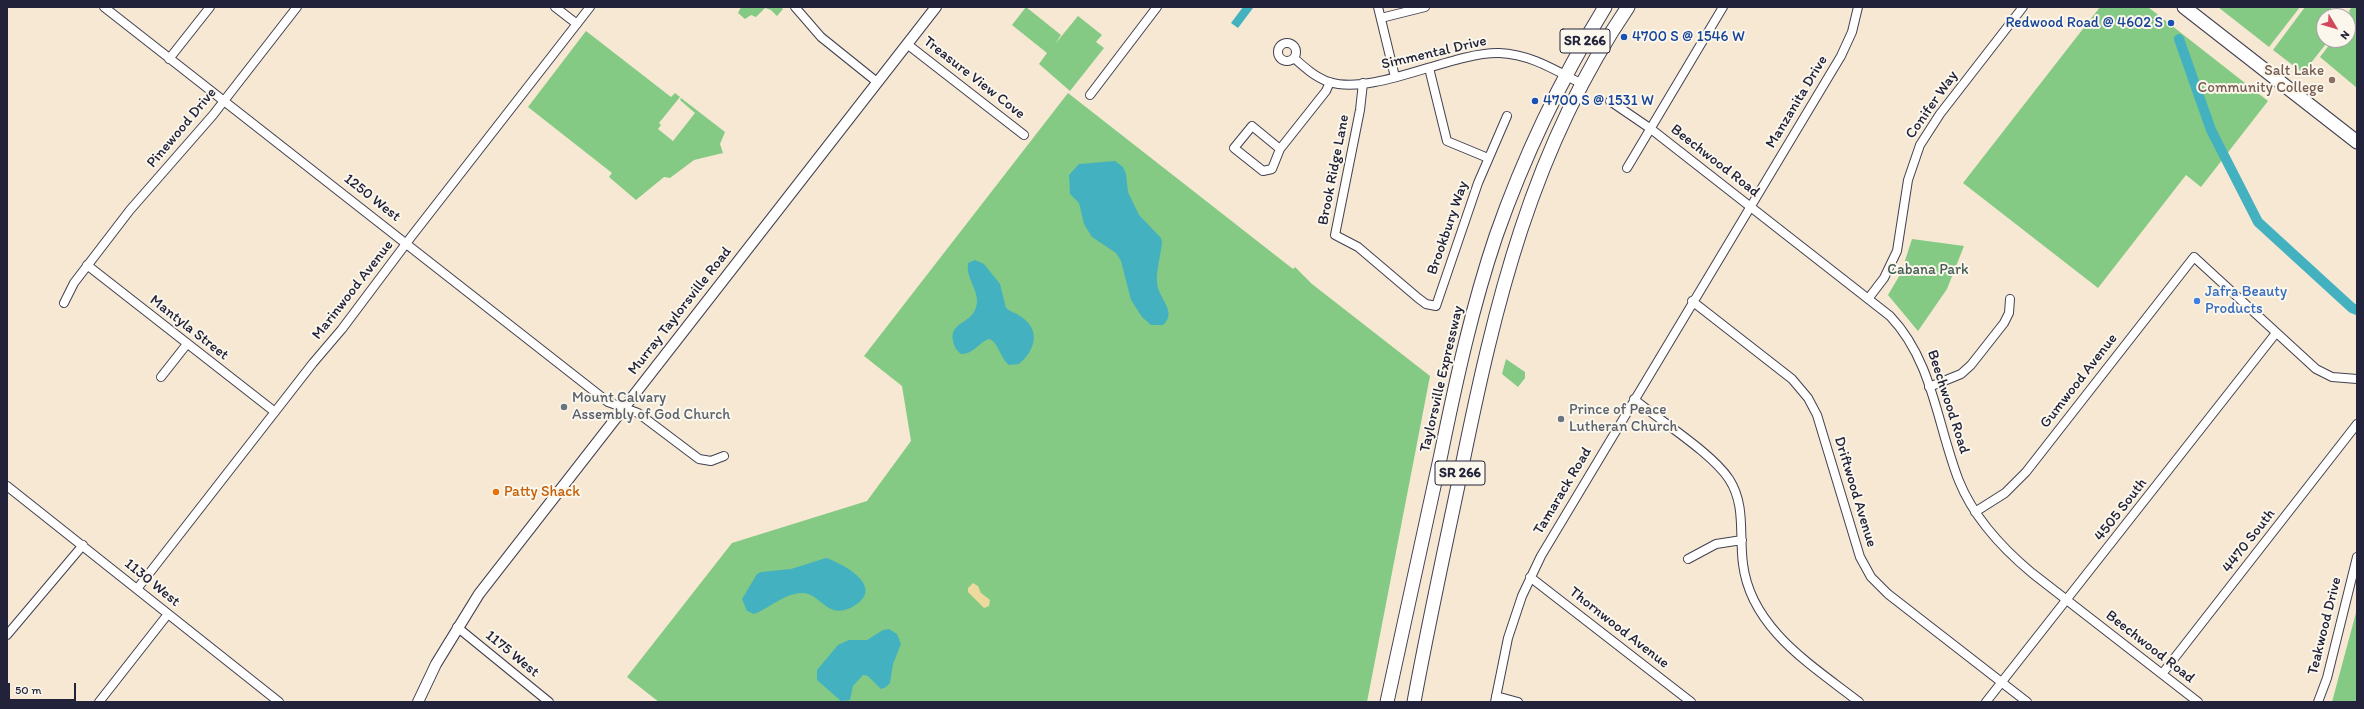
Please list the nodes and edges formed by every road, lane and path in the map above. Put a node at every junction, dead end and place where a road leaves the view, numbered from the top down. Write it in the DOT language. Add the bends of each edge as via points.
graph roads {
  1 [pos="104,7"];
  2 [pos="210,7"];
  3 [pos="297,7"];
  4 [pos="555,7"];
  5 [pos="590,7"];
  6 [pos="795,7"];
  7 [pos="936,7"];
  8 [pos="1157,7"];
  9 [pos="1378,7"];
  10 [pos="1425,7"];
  11 [pos="1605,7"];
  12 [pos="1628,7"];
  13 [pos="1723,7"];
  14 [pos="1858,7"];
  15 [pos="2022,7"];
  16 [pos="2184,7"];
  17 [pos="1381,18"];
  18 [pos="577,24"];
  19 [pos="907,44"];
  20 [pos="1294,58"];
  21 [pos="169,59"];
  22 [pos="1429,68"];
  23 [pos="1566,76"];
  24 [pos="1394,77"];
  25 [pos="878,82"];
  26 [pos="1330,82"];
  27 [pos="1363,83"];
  28 [pos="1582,84"];
  29 [pos="1090,95"];
  30 [pos="223,102"];
  31 [pos="1610,102"];
  32 [pos="1507,116"];
  33 [pos="1651,129"];
  34 [pos="1024,135"];
  35 [pos="2357,142"];
  36 [pos="1280,149"];
  37 [pos="1488,158"];
  38 [pos="1627,168"];
  39 [pos="1750,207"];
  40 [pos="407,243"];
  41 [pos="87,266"];
  42 [pos="1868,298"];
  43 [pos="2010,299"];
  44 [pos="1692,301"];
  45 [pos="64,303"];
  46 [pos="1436,306"];
  47 [pos="2276,333"];
  48 [pos="187,344"];
  49 [pos="161,377"];
  50 [pos="2357,379"];
  51 [pos="1930,387"];
  52 [pos="1634,400"];
  53 [pos="624,408"];
  54 [pos="275,412"];
  55 [pos="2357,424"];
  56 [pos="724,456"];
  57 [pos="7,486"];
  58 [pos="1975,512"];
  59 [pos="1742,540"];
  60 [pos="83,545"];
  61 [pos="2357,557"];
  62 [pos="1688,559"];
  63 [pos="1530,577"];
  64 [pos="137,589"];
  65 [pos="2067,600"];
  66 [pos="168,614"];
  67 [pos="457,628"];
  68 [pos="7,635"];
  69 [pos="2162,674"];
  70 [pos="2002,682"];
  71 [pos="1495,699"];
  72 [pos="99,702"];
  73 [pos="279,702"];
  74 [pos="418,702"];
  75 [pos="549,702"];
  76 [pos="1387,702"];
  77 [pos="1414,702"];
  78 [pos="1518,702"];
  79 [pos="1691,702"];
  80 [pos="1859,702"];
  81 [pos="1986,702"];
  82 [pos="2027,702"];
  83 [pos="2198,702"];
  84 [pos="2318,702"];
  1 -- 21 [label="street, 1250 West"];
  2 -- 21 [label="street"];
  3 -- 30 [label="street, Pinewood Drive"];
  4 -- 18 [label="street"];
  5 -- 18 [label="street, Marinwood Avenue"];
  6 -- 25 [label="street" via="827,43"];
  7 -- 19 [label="street, Murray Taylorsville Road"];
  8 -- 29 [label="street"];
  9 -- 17 [label="street"];
  10 -- 17 [label="street"];
  11 -- 23 [label="main road, SR 266"];
  12 -- 28 [label="main road, SR 266"];
  13 -- 33 [label="street"];
  14 -- 39 [label="street, Manzanita Drive" via="1852,32 1841,56"];
  15 -- 42 [label="street, Conifer Way" via="1940,114 1920,145 1908,180 1896,251 1884,278"];
  16 -- 35 [label="main road"];
  17 -- 24 [label="street"];
  18 -- 40 [label="street, Marinwood Avenue"];
  19 -- 25 [label="street, Murray Taylorsville Road"];
  19 -- 34 [label="street, Treasure View Cove"];
  20 -- 26 [label="street, Simmental Drive" via="1316,76"];
  21 -- 30 [label="street, 1250 West"];
  22 -- 23 [label="street, Simmental Drive" via="1478,56 1508,54 1538,61"];
  22 -- 24 [label="street, Simmental Drive"];
  22 -- 37 [label="street" via="1447,140"];
  23 -- 28 [label="street, Simmental Drive"];
  23 -- 76 [label="main road, Taylorsville Expressway / SR 266" via="1513,191 1479,291"];
  24 -- 27 [label="street, Simmental Drive"];
  25 -- 53 [label="street, Murray Taylorsville Road"];
  26 -- 27 [label="street, Simmental Drive"];
  26 -- 36 [label="street" via="1326,91"];
  27 -- 46 [label="street, Brook Ridge Lane" via="1359,118 1335,235 1358,247 1418,298"];
  28 -- 77 [label="main road, SR 266" via="1562,122 1538,179 1512,254 1494,318"];
  30 -- 40 [label="street, 1250 West"];
  30 -- 41 [label="street, Pinewood Drive" via="130,210"];
  31 -- 33 [label="street, Beechwood Road"];
  32 -- 37 [label="street, Brookbury Way"];
  33 -- 38 [label="street"];
  33 -- 39 [label="street, Beechwood Road"];
  36 -- 36 [label="street" via="1272,169 1263,171 1234,148 1252,126"];
  37 -- 46 [label="street, Brookbury Way"];
  39 -- 42 [label="street, Beechwood Road"];
  39 -- 44 [label="street, Tamarack Road"];
  40 -- 53 [label="street, 1250 West" via="608,402"];
  40 -- 54 [label="street, Marinwood Avenue"];
  41 -- 45 [label="street, Pinewood Drive" via="71,287"];
  41 -- 48 [label="street, Mantyla Street"];
  42 -- 51 [label="street, Beechwood Road" via="1890,316 1906,334 1920,359"];
  43 -- 51 [label="street" via="2009,313 2004,323 1971,365 1961,374"];
  44 -- 52 [label="street, Tamarack Road"];
  44 -- 70 [label="street, Driftwood Avenue" via="1792,379 1808,398 1817,415 1860,557 1874,581"];
  47 -- 50 [label="street" via="2316,369 2332,377"];
  47 -- 58 [label="street, Gumwood Avenue" via="2194,257 2026,472 2005,493"];
  47 -- 65 [label="street, 4505 South"];
  48 -- 49 [label="street"];
  48 -- 54 [label="street, Mantyla Street"];
  51 -- 58 [label="street, Beechwood Road" via="1960,482"];
  52 -- 59 [label="street" via="1723,470 1739,502"];
  52 -- 63 [label="street, Tamarack Road"];
  53 -- 56 [label="street, 1250 West" via="638,413 699,459 711,461"];
  53 -- 67 [label="street, Murray Taylorsville Road" via="479,594"];
  54 -- 64 [label="street, Marinwood Avenue"];
  55 -- 69 [label="street, 4470 South"];
  57 -- 60 [label="street, 1130 West"];
  58 -- 65 [label="street, Beechwood Road" via="2016,560"];
  59 -- 62 [label="street" via="1716,544"];
  59 -- 80 [label="street" via="1746,577 1770,626 1799,655"];
  60 -- 64 [label="street, 1130 West"];
  60 -- 68 [label="street"];
  61 -- 84 [label="street, Teakwood Drive" via="2327,678"];
  63 -- 71 [label="street, Tamarack Road" via="1508,638"];
  63 -- 79 [label="street, Thornwood Avenue"];
  64 -- 66 [label="street, 1130 West"];
  65 -- 69 [label="street, Beechwood Road"];
  65 -- 70 [label="street, 4505 South"];
  66 -- 72 [label="street"];
  66 -- 73 [label="street, 1130 West"];
  67 -- 74 [label="street, Murray Taylorsville Road"];
  67 -- 75 [label="street, 1175 West"];
  69 -- 83 [label="street, Beechwood Road"];
  70 -- 81 [label="street, 4505 South"];
  70 -- 82 [label="street, Driftwood Avenue"];
  71 -- 78 [label="street"];
}
